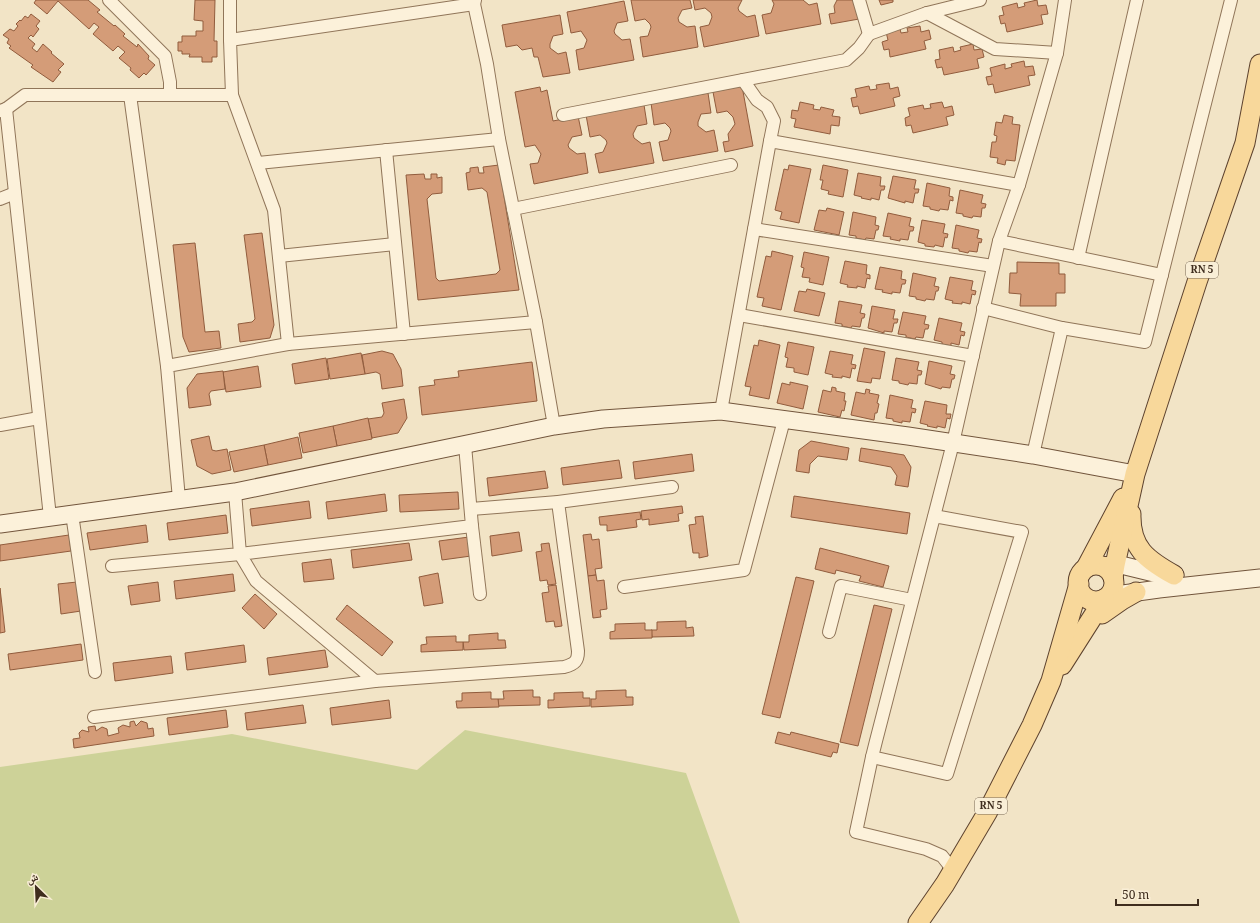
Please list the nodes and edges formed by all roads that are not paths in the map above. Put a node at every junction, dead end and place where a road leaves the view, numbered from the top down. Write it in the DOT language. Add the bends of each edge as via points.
graph roads {
  1 [pos="110,0"];
  2 [pos="230,0"];
  3 [pos="859,0"];
  4 [pos="980,0"];
  5 [pos="1065,0"];
  6 [pos="1137,0"];
  7 [pos="1231,0"];
  8 [pos="475,2"];
  9 [pos="927,13"];
  10 [pos="869,34"];
  11 [pos="230,40"];
  12 [pos="1057,53"];
  13 [pos="1260,64"];
  14 [pos="742,80"];
  15 [pos="130,95"];
  16 [pos="170,95"];
  17 [pos="232,95"];
  18 [pos="3,110"];
  19 [pos="563,115"];
  20 [pos="499,139"];
  21 [pos="770,141"];
  22 [pos="386,150"];
  23 [pos="258,163"];
  24 [pos="731,165"];
  25 [pos="1019,185"];
  26 [pos="15,193"];
  27 [pos="0,199"];
  28 [pos="513,209"];
  29 [pos="754,229"];
  30 [pos="999,241"];
  31 [pos="395,244"];
  32 [pos="279,256"];
  33 [pos="1078,258"];
  34 [pos="993,266"];
  35 [pos="1162,275"];
  36 [pos="983,308"];
  37 [pos="738,315"];
  38 [pos="536,322"];
  39 [pos="1062,328"];
  40 [pos="404,334"];
  41 [pos="288,344"];
  42 [pos="973,356"];
  43 [pos="167,366"];
  44 [pos="721,411"];
  45 [pos="40,418"];
  46 [pos="784,420"];
  47 [pos="0,425"];
  48 [pos="554,426"];
  49 [pos="953,443"];
  50 [pos="465,444"];
  51 [pos="1033,455"];
  52 [pos="1135,474"];
  53 [pos="672,487"];
  54 [pos="235,492"];
  55 [pos="179,499"];
  56 [pos="558,502"];
  57 [pos="471,509"];
  58 [pos="72,514"];
  59 [pos="934,516"];
  60 [pos="50,517"];
  61 [pos="0,524"];
  62 [pos="472,526"];
  63 [pos="240,554"];
  64 [pos="112,566"];
  65 [pos="1099,572"];
  66 [pos="1174,575"];
  67 [pos="1256,579"];
  68 [pos="624,587"];
  69 [pos="1136,592"];
  70 [pos="480,594"];
  71 [pos="1106,598"];
  72 [pos="912,600"];
  73 [pos="1085,630"];
  74 [pos="829,632"];
  75 [pos="95,672"];
  76 [pos="375,681"];
  77 [pos="1051,681"];
  78 [pos="94,717"];
  79 [pos="872,757"];
  80 [pos="953,870"];
  81 [pos="918,923"];
  1 -- 16 [label="street" via="165,56"];
  2 -- 11 [label="street"];
  3 -- 10 [label="street"];
  4 -- 9 [label="street"];
  5 -- 12 [label="street"];
  6 -- 33 [label="street"];
  7 -- 35 [label="street"];
  8 -- 11 [label="street"];
  8 -- 20 [label="street"];
  9 -- 10 [label="street"];
  9 -- 12 [label="street" via="995,50"];
  10 -- 14 [label="street" via="846,60"];
  11 -- 17 [label="street"];
  12 -- 25 [label="street"];
  13 -- 52 [label="main road, RN 5" via="1245,143"];
  14 -- 19 [label="street"];
  14 -- 21 [label="street" via="757,100 767,107 774,121"];
  15 -- 16 [label="street"];
  15 -- 18 [label="street" via="25,95"];
  15 -- 43 [label="street"];
  16 -- 17 [label="street"];
  17 -- 23 [label="street"];
  18 -- 26 [label="street"];
  20 -- 22 [label="street"];
  20 -- 28 [label="street"];
  21 -- 25 [label="street"];
  21 -- 29 [label="street"];
  22 -- 23 [label="street"];
  22 -- 31 [label="street"];
  23 -- 32 [label="street" via="274,210"];
  24 -- 28 [label="street"];
  25 -- 30 [label="street"];
  26 -- 27 [label="street"];
  26 -- 45 [label="street"];
  28 -- 38 [label="street"];
  29 -- 34 [label="street"];
  29 -- 37 [label="street"];
  30 -- 33 [label="street"];
  30 -- 34 [label="street"];
  31 -- 32 [label="street"];
  31 -- 40 [label="street"];
  32 -- 41 [label="street"];
  33 -- 35 [label="street"];
  34 -- 36 [label="street"];
  35 -- 39 [label="street" via="1145,342"];
  36 -- 39 [label="street"];
  36 -- 42 [label="street"];
  37 -- 42 [label="street"];
  37 -- 44 [label="street"];
  38 -- 40 [label="street"];
  38 -- 48 [label="street"];
  39 -- 51 [label="street"];
  40 -- 41 [label="street"];
  41 -- 43 [label="street"];
  42 -- 49 [label="street"];
  43 -- 55 [label="street"];
  44 -- 46 [label="street"];
  44 -- 48 [label="street" via="603,419"];
  45 -- 47 [label="street"];
  45 -- 60 [label="street"];
  46 -- 49 [label="street"];
  46 -- 68 [label="street" via="744,570"];
  48 -- 50 [label="street"];
  49 -- 51 [label="street"];
  49 -- 59 [label="street"];
  50 -- 54 [label="street"];
  50 -- 57 [label="street"];
  51 -- 52 [label="street"];
  52 -- 65 [label="main road, RN 5"];
  52 -- 65 [label="main road, RN 5"];
  52 -- 66 [label="main road" via="1131,515 1133,535 1148,560"];
  53 -- 56 [label="street"];
  54 -- 55 [label="street"];
  54 -- 63 [label="street"];
  55 -- 58 [label="street"];
  56 -- 57 [label="street"];
  56 -- 76 [label="street" via="578,650 578,659 573,665"];
  57 -- 62 [label="street"];
  58 -- 60 [label="street"];
  58 -- 75 [label="street"];
  59 -- 72 [label="street"];
  59 -- 79 [label="street" via="1022,532 947,774"];
  60 -- 61 [label="street"];
  62 -- 63 [label="street"];
  62 -- 70 [label="street"];
  63 -- 64 [label="street"];
  63 -- 76 [label="street" via="256,581"];
  65 -- 66 [label="street" via="1121,565"];
  65 -- 71 [label="main road" via="1114,587"];
  65 -- 71 [label="main road" via="1083,595 1093,600"];
  65 -- 77 [label="main road, RN 5"];
  66 -- 67 [label="street"];
  67 -- 69 [label="street"];
  69 -- 71 [label="street"];
  69 -- 73 [label="main road" via="1108,608"];
  71 -- 73 [label="main road, RN 5"];
  72 -- 74 [label="street" via="841,586"];
  72 -- 79 [label="street"];
  73 -- 77 [label="main road, RN 5"];
  76 -- 78 [label="street"];
  77 -- 80 [label="main road, RN 5" via="1032,725 987,813"];
  79 -- 80 [label="street" via="856,832 926,849 942,856"];
  80 -- 81 [label="main road, RN 5"];
}
